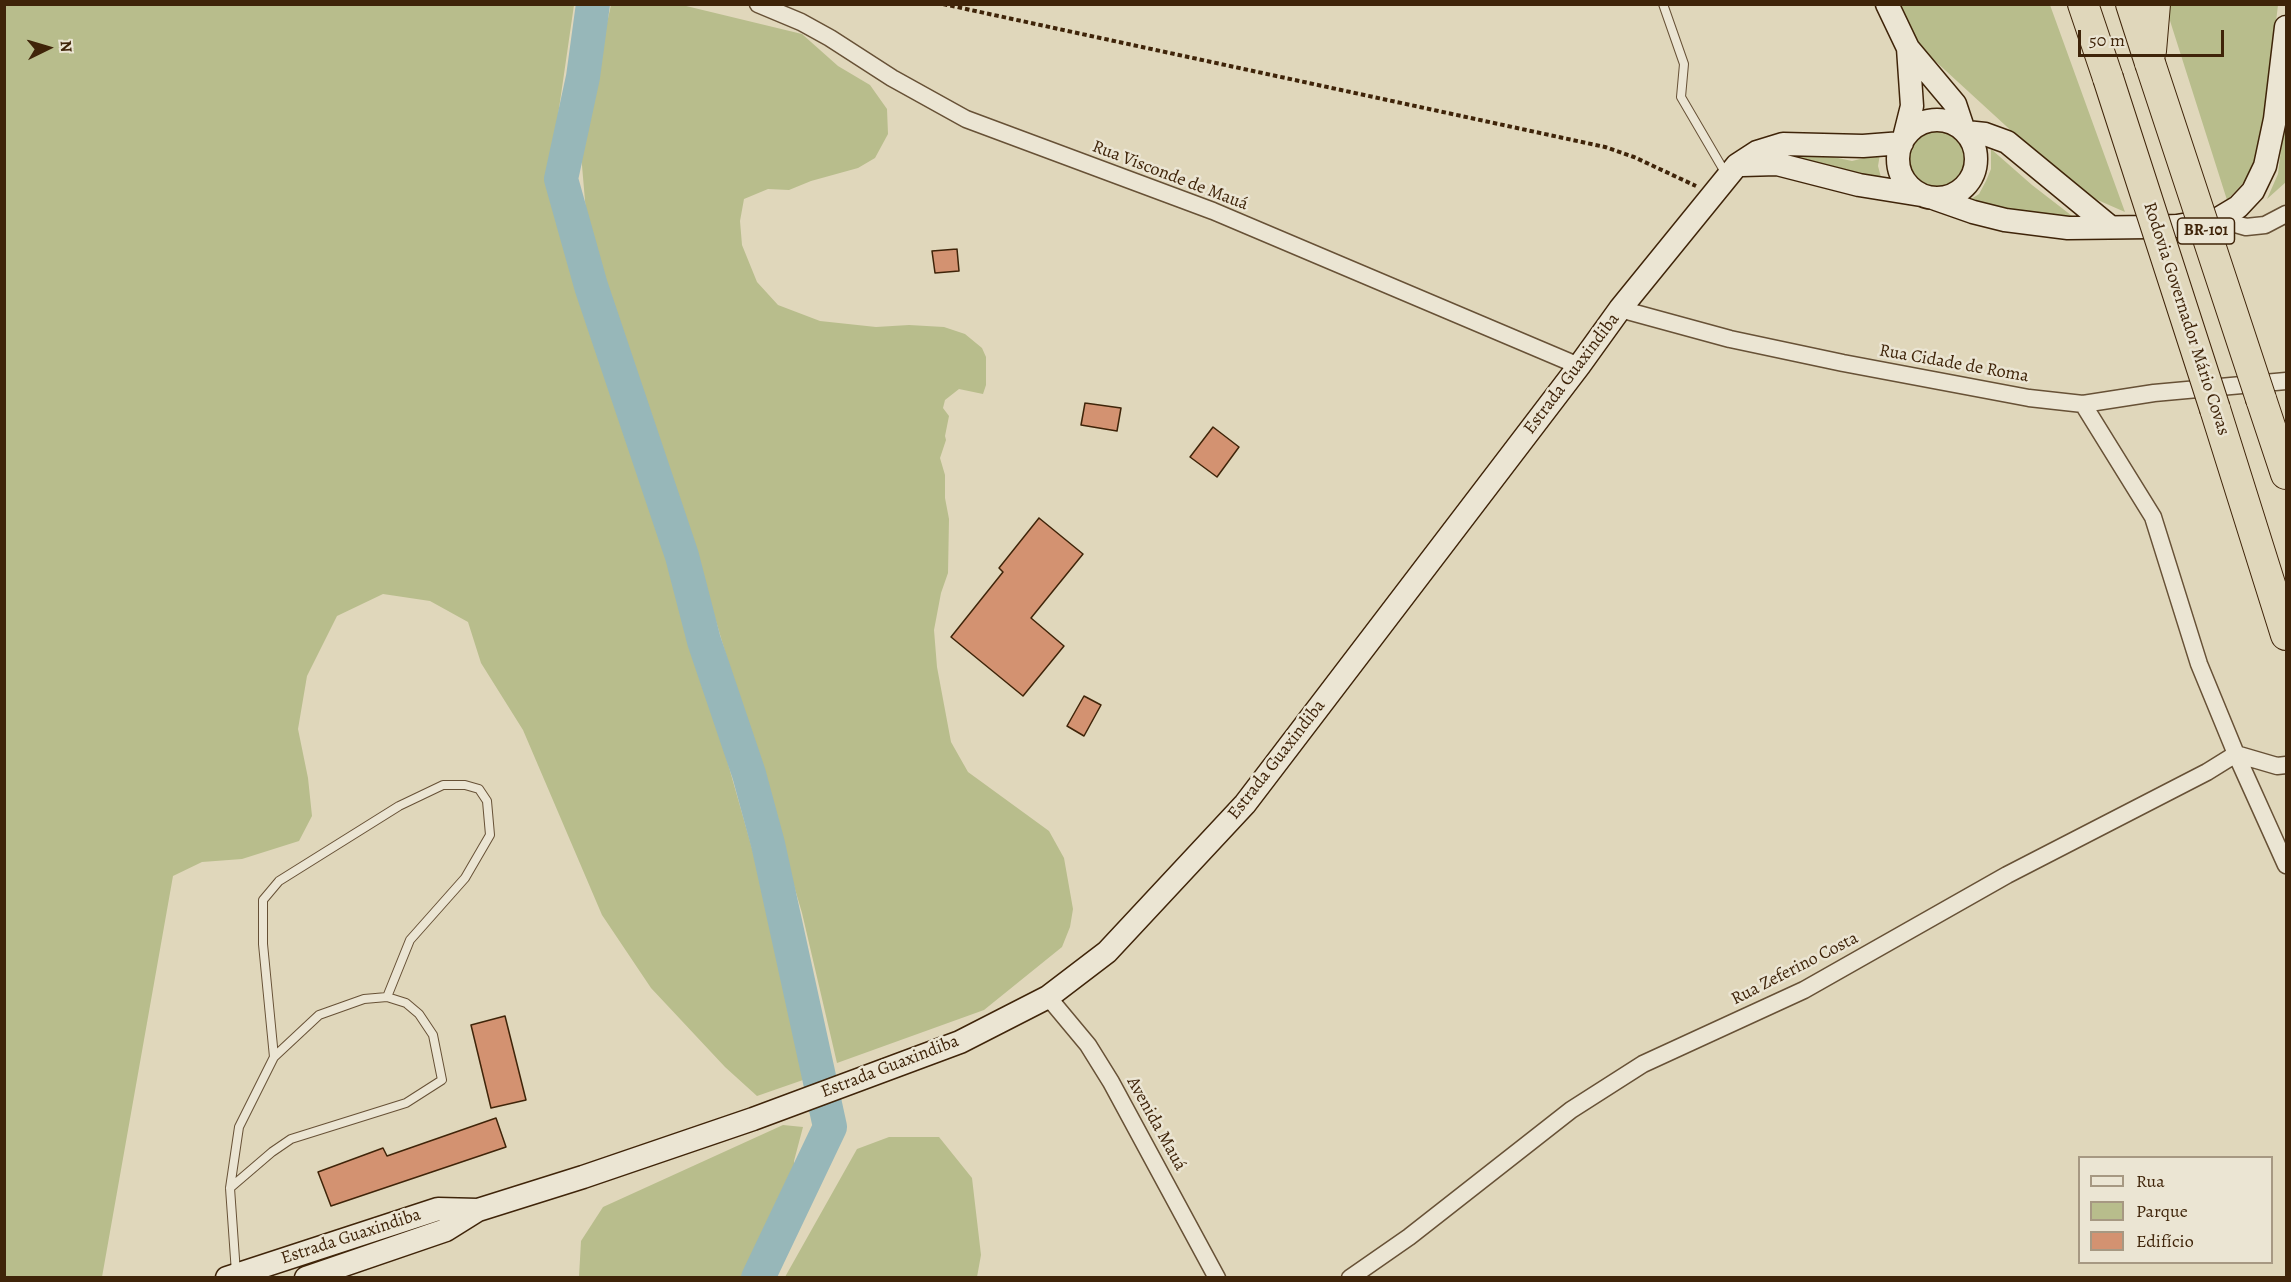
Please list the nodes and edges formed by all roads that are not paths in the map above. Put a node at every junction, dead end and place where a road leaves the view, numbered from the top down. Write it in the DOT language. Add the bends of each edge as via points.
graph roads {
  1 [pos="758,4"];
  2 [pos="1663,4"];
  3 [pos="1887,4"];
  4 [pos="2131,4"];
  5 [pos="2155,4"];
  6 [pos="2083,7"];
  7 [pos="2286,27"];
  8 [pos="1908,48"];
  9 [pos="2150,63"];
  10 [pos="1965,130"];
  11 [pos="1903,141"];
  12 [pos="1726,178"];
  13 [pos="1927,196"];
  14 [pos="2286,214"];
  15 [pos="2218,219"];
  16 [pos="2109,226"];
  17 [pos="1620,309"];
  18 [pos="1579,366"];
  19 [pos="2286,381"];
  20 [pos="2083,404"];
  21 [pos="2286,474"];
  22 [pos="2286,635"];
  23 [pos="2236,754"];
  24 [pos="2286,765"];
  25 [pos="2286,865"];
  26 [pos="387,997"];
  27 [pos="1048,997"];
  28 [pos="274,1057"];
  29 [pos="230,1188"];
  30 [pos="478,1210"];
  31 [pos="233,1276"];
  32 [pos="306,1278"];
  33 [pos="1217,1278"];
  34 [pos="1350,1278"];
  1 -- 18 [label="street, Rua Visconde de Mauá" via="801,21 966,119 1213,211"];
  2 -- 12 [label="lane" via="1684,64 1681,97"];
  3 -- 8 [label="street"];
  4 -- 9 [label="highway, BR-101"];
  5 -- 9 [label="highway"];
  6 -- 22 [label="highway, Rodovia Governador Mário Covas / BR-101, bridge"];
  7 -- 15 [label="street" via="2265,166 2253,191 2238,207"];
  8 -- 10 [label="street" via="1955,104"];
  8 -- 11 [label="street" via="1912,106"];
  9 -- 21 [label="highway, BR-101, bridge"];
  10 -- 11 [label="street" via="1936,119 1912,128"];
  10 -- 13 [label="street" via="1976,153 1973,177 1956,194"];
  10 -- 16 [label="street" via="2007,142"];
  11 -- 12 [label="street" via="1863,146 1783,144 1757,152"];
  11 -- 13 [label="street" via="1898,164 1902,176 1910,187"];
  12 -- 13 [label="street" via="1777,164 1859,185"];
  12 -- 17 [label="street, Estrada Guaxindiba"];
  13 -- 16 [label="street" via="2005,220 2068,228"];
  14 -- 15 [label="street" via="2265,225 2246,227"];
  15 -- 16 [label="street" via="2177,226"];
  17 -- 18 [label="street, Estrada Guaxindiba"];
  17 -- 20 [label="street, Rua Cidade de Roma" via="1730,339 1843,363 2029,398"];
  18 -- 27 [label="street, Estrada Guaxindiba" via="1245,804 1107,952"];
  19 -- 20 [label="street, Rua Cidade de Roma"];
  20 -- 23 [label="street" via="2153,517 2199,664"];
  23 -- 24 [label="street"];
  23 -- 25 [label="street"];
  23 -- 34 [label="street, Rua Zeferino Costa" via="2007,875 1804,990 1643,1064 1571,1110 1409,1238"];
  26 -- 28 [label="lane" via="364,999 319,1015"];
  26 -- 28 [label="lane" via="410,940 465,878 490,835 487,801 479,789 443,784 399,806 279,881 263,900 263,944"];
  26 -- 29 [label="lane" via="406,1003 434,1035 442,1080 406,1103 291,1139"];
  27 -- 30 [label="street, Estrada Guaxindiba" via="960,1042 851,1083"];
  27 -- 33 [label="street, Avenida Mauá" via="1088,1045 1111,1082"];
  28 -- 29 [label="lane" via="239,1127"];
  29 -- 31 [label="lane"];
  30 -- 31 [label="street, Estrada Guaxindiba" via="438,1209"];
  30 -- 32 [label="street, Estrada Guaxindiba" via="446,1230"];
}
